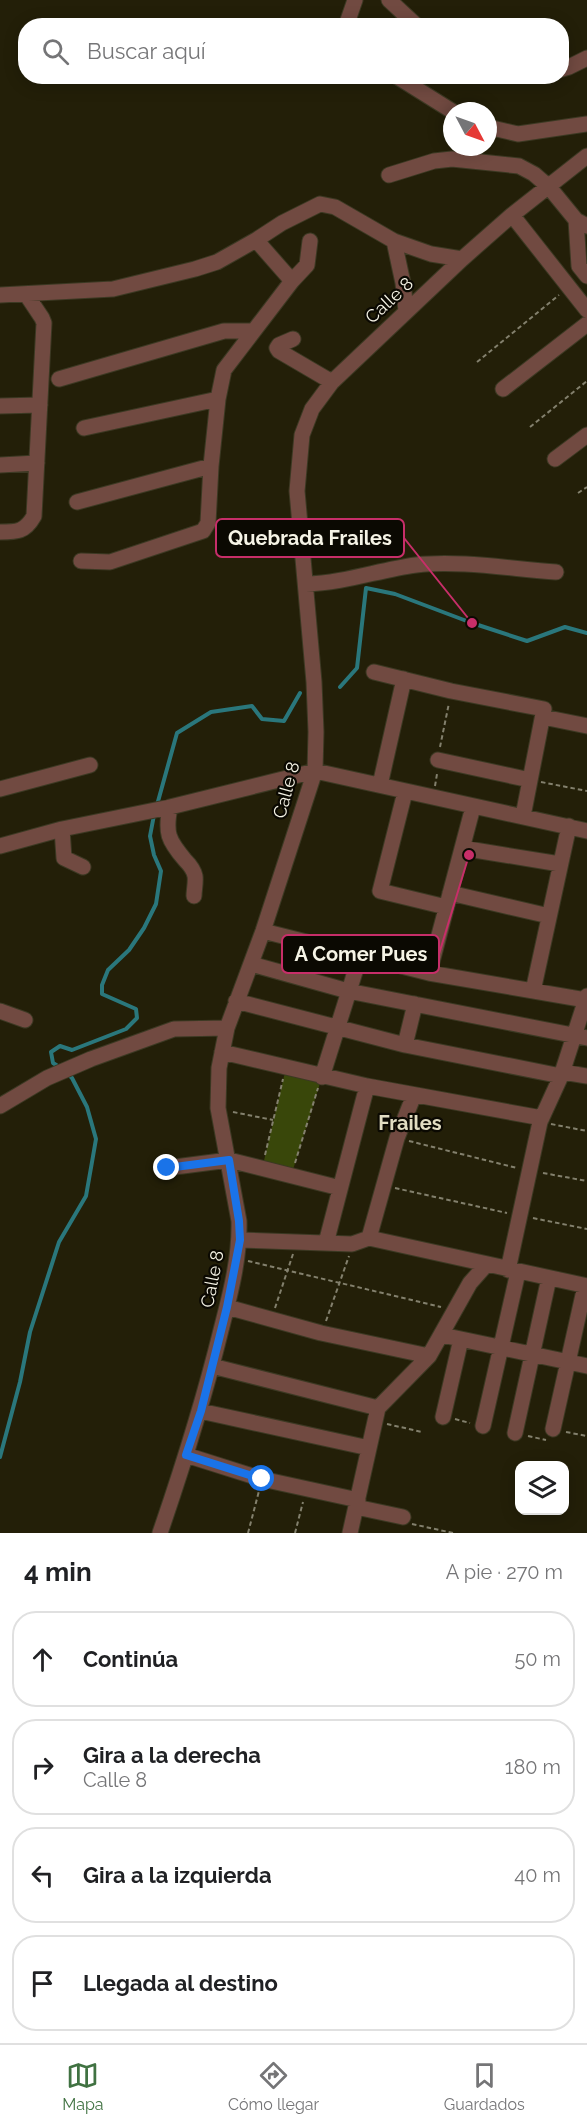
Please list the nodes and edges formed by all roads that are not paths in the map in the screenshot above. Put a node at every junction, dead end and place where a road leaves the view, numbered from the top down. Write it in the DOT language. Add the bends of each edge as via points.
graph roads {
  1 [pos="355,0"];
  2 [pos="389,0"];
  3 [pos="349,18"];
  4 [pos="408,18"];
  5 [pos="587,58"];
  6 [pos="569,67"];
  7 [pos="409,84"];
  8 [pos="443,105"];
  9 [pos="587,124"];
  10 [pos="497,129"];
  11 [pos="587,156"];
  12 [pos="389,175"];
  13 [pos="549,187"];
  14 [pos="512,215"];
  15 [pos="581,223"];
  16 [pos="256,240"];
  17 [pos="310,241"];
  18 [pos="394,241"];
  19 [pos="462,259"];
  20 [pos="587,276"];
  21 [pos="292,281"];
  22 [pos="26,294"];
  23 [pos="0,295"];
  24 [pos="587,310"];
  25 [pos="406,312"];
  26 [pos="587,324"];
  27 [pos="253,331"];
  28 [pos="293,339"];
  29 [pos="58,379"];
  30 [pos="332,382"];
  31 [pos="503,389"];
  32 [pos="218,399"];
  33 [pos="40,405"];
  34 [pos="0,406"];
  35 [pos="84,428"];
  36 [pos="587,435"];
  37 [pos="555,459"];
  38 [pos="37,463"];
  39 [pos="0,465"];
  40 [pos="211,466"];
  41 [pos="77,502"];
  42 [pos="0,532"];
  43 [pos="81,561"];
  44 [pos="556,572"];
  45 [pos="306,584"];
  46 [pos="374,672"];
  47 [pos="404,680"];
  48 [pos="543,717"];
  49 [pos="587,726"];
  50 [pos="438,760"];
  51 [pos="90,765"];
  52 [pos="315,771"];
  53 [pos="530,780"];
  54 [pos="380,785"];
  55 [pos="0,789"];
  56 [pos="405,792"];
  57 [pos="166,807"];
  58 [pos="473,807"];
  59 [pos="523,816"];
  60 [pos="569,826"];
  61 [pos="62,829"];
  62 [pos="587,831"];
  63 [pos="0,846"];
  64 [pos="462,848"];
  65 [pos="560,864"];
  66 [pos="83,867"];
  67 [pos="194,896"];
  68 [pos="448,900"];
  69 [pos="549,916"];
  70 [pos="263,932"];
  71 [pos="360,956"];
  72 [pos="250,964"];
  73 [pos="429,973"];
  74 [pos="348,991"];
  75 [pos="533,991"];
  76 [pos="587,998"];
  77 [pos="236,1001"];
  78 [pos="415,1004"];
  79 [pos="0,1011"];
  80 [pos="25,1020"];
  81 [pos="227,1028"];
  82 [pos="336,1028"];
  83 [pos="581,1037"];
  84 [pos="405,1045"];
  85 [pos="222,1052"];
  86 [pos="562,1074"];
  87 [pos="587,1076"];
  88 [pos="322,1077"];
  89 [pos="367,1086"];
  90 [pos="414,1095"];
  91 [pos="0,1106"];
  92 [pos="541,1120"];
  93 [pos="229,1160"];
  94 [pos="167,1168"];
  95 [pos="340,1188"];
  96 [pos="369,1238"];
  97 [pos="240,1240"];
  98 [pos="326,1243"];
  99 [pos="486,1265"];
  100 [pos="513,1271"];
  101 [pos="549,1278"];
  102 [pos="586,1286"];
  103 [pos="227,1307"];
  104 [pos="442,1335"];
  105 [pos="461,1339"];
  106 [pos="499,1347"];
  107 [pos="532,1355"];
  108 [pos="429,1356"];
  109 [pos="568,1362"];
  110 [pos="212,1366"];
  111 [pos="587,1366"];
  112 [pos="201,1411"];
  113 [pos="377,1415"];
  114 [pos="443,1417"];
  115 [pos="483,1425"];
  116 [pos="514,1433"];
  117 [pos="551,1435"];
  118 [pos="369,1448"];
  119 [pos="186,1455"];
  120 [pos="357,1504"];
  121 [pos="404,1516"];
  122 [pos="160,1533"];
  123 [pos="350,1533"];
  1 -- 3 [label="street"];
  2 -- 4 [label="street"];
  5 -- 6 [label="street"];
  7 -- 8 [label="street"];
  9 -- 10 [label="street" via="518,134"];
  11 -- 13 [label="street, Calle 8"];
  12 -- 13 [label="street" via="452,159 519,166"];
  13 -- 14 [label="street, Calle 8"];
  13 -- 15 [label="street"];
  14 -- 19 [label="street, Calle 8"];
  14 -- 24 [label="street"];
  15 -- 20 [label="street" via="579,266"];
  16 -- 18 [label="street" via="320,204 335,207"];
  16 -- 21 [label="street"];
  16 -- 22 [label="street" via="217,262 123,286"];
  17 -- 21 [label="street" via="307,265"];
  18 -- 19 [label="street" via="431,254"];
  18 -- 25 [label="street"];
  19 -- 25 [label="street, Calle 8"];
  21 -- 27 [label="street"];
  22 -- 23 [label="street"];
  22 -- 33 [label="street" via="44,323"];
  25 -- 30 [label="street, Calle 8"];
  26 -- 31 [label="street"];
  27 -- 29 [label="street" via="224,331"];
  27 -- 32 [label="street" via="224,370"];
  28 -- 30 [label="street" via="279,345 279,351"];
  30 -- 45 [label="street, Calle 8" via="312,409 302,435 297,491"];
  32 -- 35 [label="street"];
  32 -- 40 [label="street"];
  33 -- 34 [label="street"];
  33 -- 38 [label="street"];
  36 -- 37 [label="street"];
  38 -- 39 [label="street"];
  38 -- 42 [label="street" via="29,525 17,532"];
  40 -- 41 [label="street"];
  40 -- 43 [label="street" via="208,522 203,531 110,562"];
  44 -- 45 [label="street" via="416,565 327,584"];
  45 -- 52 [label="street, Calle 8" via="314,682"];
  46 -- 47 [label="street"];
  47 -- 48 [label="street" via="544,709"];
  47 -- 54 [label="street"];
  48 -- 49 [label="street"];
  48 -- 53 [label="street"];
  50 -- 53 [label="street"];
  51 -- 55 [label="street"];
  52 -- 54 [label="street"];
  52 -- 57 [label="street"];
  52 -- 70 [label="street, Calle 8"];
  53 -- 59 [label="street"];
  54 -- 56 [label="street"];
  56 -- 58 [label="street"];
  56 -- 68 [label="street" via="380,891"];
  57 -- 61 [label="street"];
  57 -- 67 [label="street" via="167,834 195,876"];
  58 -- 59 [label="street"];
  58 -- 64 [label="street"];
  59 -- 60 [label="street"];
  60 -- 62 [label="street"];
  60 -- 65 [label="street"];
  61 -- 63 [label="street"];
  61 -- 66 [label="street" via="57,856"];
  64 -- 65 [label="street"];
  64 -- 68 [label="street"];
  65 -- 69 [label="street"];
  68 -- 69 [label="street"];
  68 -- 73 [label="street"];
  69 -- 75 [label="street"];
  70 -- 71 [label="street"];
  70 -- 72 [label="street, Calle 8"];
  71 -- 73 [label="street"];
  71 -- 74 [label="street"];
  72 -- 74 [label="street"];
  72 -- 77 [label="street, Calle 8"];
  73 -- 75 [label="street"];
  74 -- 78 [label="street"];
  74 -- 82 [label="street"];
  75 -- 76 [label="street"];
  76 -- 83 [label="street"];
  77 -- 81 [label="street, Calle 8"];
  77 -- 82 [label="street"];
  78 -- 83 [label="street"];
  78 -- 84 [label="street"];
  79 -- 80 [label="street"];
  81 -- 85 [label="street, Calle 8"];
  81 -- 91 [label="street" via="174,1029 47,1078"];
  82 -- 84 [label="street"];
  82 -- 88 [label="street"];
  83 -- 86 [label="street"];
  84 -- 86 [label="street"];
  85 -- 88 [label="street"];
  85 -- 93 [label="street, Calle 8" via="218,1108"];
  86 -- 87 [label="street"];
  86 -- 92 [label="street"];
  88 -- 89 [label="street"];
  89 -- 90 [label="street"];
  89 -- 95 [label="street"];
  90 -- 92 [label="street"];
  90 -- 96 [label="street" via="397,1138"];
  92 -- 100 [label="street" via="520,1216"];
  93 -- 94 [label="street"];
  93 -- 95 [label="street"];
  93 -- 97 [label="street, Calle 8"];
  95 -- 98 [label="street"];
  96 -- 98 [label="street" via="352,1244"];
  96 -- 99 [label="street"];
  97 -- 98 [label="street"];
  97 -- 103 [label="street, Calle 8"];
  99 -- 100 [label="street"];
  99 -- 104 [label="street" via="471,1283"];
  100 -- 101 [label="street"];
  100 -- 106 [label="street"];
  101 -- 102 [label="street"];
  101 -- 107 [label="street"];
  102 -- 109 [label="street"];
  103 -- 108 [label="street" via="321,1333"];
  103 -- 110 [label="street, Calle 8"];
  104 -- 105 [label="street"];
  104 -- 108 [label="street"];
  105 -- 106 [label="street"];
  105 -- 114 [label="street"];
  106 -- 107 [label="street"];
  106 -- 115 [label="street"];
  107 -- 109 [label="street"];
  107 -- 116 [label="street"];
  108 -- 113 [label="street"];
  109 -- 111 [label="street"];
  109 -- 117 [label="street"];
  110 -- 112 [label="street, Calle 8"];
  110 -- 113 [label="street"];
  112 -- 118 [label="street"];
  112 -- 119 [label="street, Calle 8"];
  113 -- 118 [label="street"];
  118 -- 120 [label="street"];
  119 -- 120 [label="street"];
  119 -- 122 [label="street, Calle 8"];
  120 -- 121 [label="street"];
  120 -- 123 [label="street"];
}
